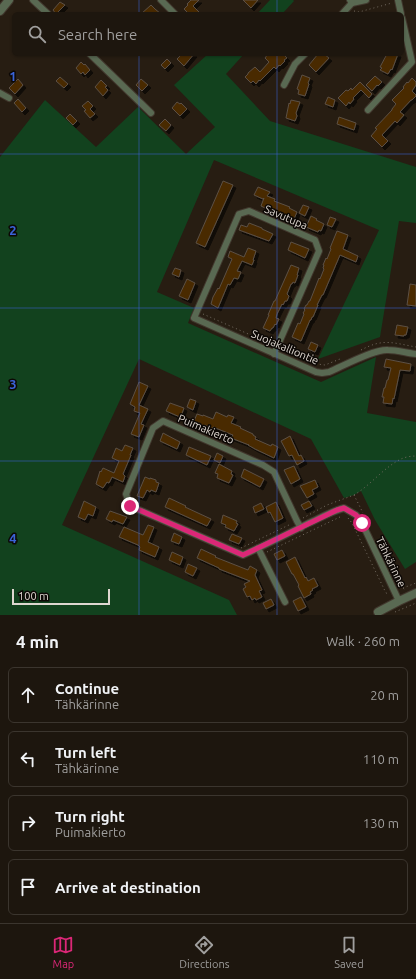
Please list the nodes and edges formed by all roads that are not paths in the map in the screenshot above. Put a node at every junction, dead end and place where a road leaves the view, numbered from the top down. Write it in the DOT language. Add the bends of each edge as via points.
graph roads {
  1 [pos="9,0"];
  2 [pos="33,0"];
  3 [pos="161,0"];
  4 [pos="366,0"];
  5 [pos="351,1"];
  6 [pos="398,1"];
  7 [pos="0,11"];
  8 [pos="46,12"];
  9 [pos="173,12"];
  10 [pos="344,12"];
  11 [pos="401,12"];
  12 [pos="404,27"];
  13 [pos="92,56"];
  14 [pos="303,56"];
  15 [pos="284,85"];
  16 [pos="0,93"];
  17 [pos="9,98"];
  18 [pos="368,110"];
  19 [pos="151,113"];
  20 [pos="194,318"];
  21 [pos="274,354"];
  22 [pos="416,354"];
  23 [pos="301,528"];
  24 [pos="258,548"];
  25 [pos="243,555"];
  26 [pos="414,594"];
  27 [pos="399,601"];
  28 [pos="285,602"];
  29 [pos="378,612"];
  1 -- 7 [label="street"];
  2 -- 8 [label="street"];
  3 -- 9 [label="street"];
  4 -- 5 [label="street"];
  5 -- 10 [label="street"];
  6 -- 11 [label="street"];
  12 -- 18 [label="street" via="412,62"];
  13 -- 19 [label="street"];
  14 -- 15 [label="street" via="295,64"];
  16 -- 17 [label="street"];
  20 -- 21 [label="street, Suojakalliontie"];
  20 -- 21 [label="street, Savutupa" via="239,214 249,211 315,240 320,251"];
  21 -- 22 [label="street, Suojakalliontie" via="322,373 380,351"];
  23 -- 24 [label="street, Tähkärinne"];
  23 -- 25 [label="street, Puimakierto" via="274,472 163,422 153,428 126,494 130,506"];
  23 -- 27 [label="street, Tähkärinne" via="344,508 356,515"];
  24 -- 25 [label="street, Tähkärinne"];
  24 -- 28 [label="street"];
  26 -- 27 [label="street"];
  27 -- 29 [label="street"];
}
